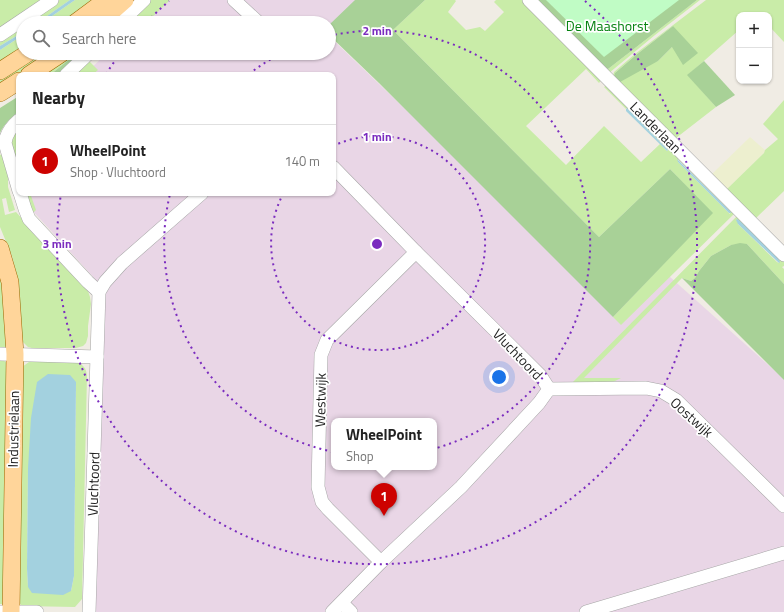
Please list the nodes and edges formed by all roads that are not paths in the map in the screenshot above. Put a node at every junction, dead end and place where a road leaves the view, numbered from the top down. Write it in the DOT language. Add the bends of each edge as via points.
graph roads {
  1 [pos="52,0"];
  2 [pos="106,0"];
  3 [pos="125,0"];
  4 [pos="144,0"];
  5 [pos="234,0"];
  6 [pos="529,0"];
  7 [pos="28,16"];
  8 [pos="84,16"];
  9 [pos="107,16"];
  10 [pos="127,16"];
  11 [pos="251,16"];
  12 [pos="16,24"];
  13 [pos="0,35"];
  14 [pos="17,60"];
  15 [pos="52,60"];
  16 [pos="82,60"];
  17 [pos="0,71"];
  18 [pos="34,72"];
  19 [pos="69,72"];
  20 [pos="16,84"];
  21 [pos="0,93"];
  22 [pos="16,123"];
  23 [pos="336,170"];
  24 [pos="16,182"];
  25 [pos="20,196"];
  26 [pos="199,196"];
  27 [pos="0,248"];
  28 [pos="416,252"];
  29 [pos="784,255"];
  30 [pos="99,292"];
  31 [pos="7,354"];
  32 [pos="97,357"];
  33 [pos="549,389"];
  34 [pos="784,506"];
  35 [pos="784,554"];
  36 [pos="381,562"];
  37 [pos="346,607"];
  38 [pos="0,612"];
  39 [pos="11,612"];
  40 [pos="37,612"];
  41 [pos="89,612"];
  42 [pos="332,612"];
  43 [pos="586,612"];
  1 -- 7 [label="street"];
  2 -- 8 [label="main road"];
  3 -- 9 [label="main road"];
  4 -- 10 [label="street"];
  5 -- 11 [label="street"];
  6 -- 29 [label="street, Landerlaan"];
  12 -- 13 [label="street"];
  14 -- 17 [label="main road"];
  15 -- 18 [label="main road"];
  16 -- 19 [label="street"];
  20 -- 21 [label="main road"];
  22 -- 24 [label="street" via="9,131 5,143"];
  23 -- 28 [label="street, Vluchtoord"];
  25 -- 30 [label="street" via="34,226"];
  26 -- 30 [label="street" via="122,263"];
  27 -- 31 [label="main road, Industrielaan" via="10,282"];
  28 -- 33 [label="street, Vluchtoord" via="540,375"];
  28 -- 36 [label="street, Westwijk" via="327,340 321,355 318,487 322,502"];
  30 -- 32 [label="street, Vluchtoord"];
  31 -- 32 [label="street"];
  31 -- 39 [label="main road, Industrielaan"];
  32 -- 41 [label="street, Vluchtoord"];
  33 -- 34 [label="street, Oostwijk" via="646,388 661,391 676,400"];
  33 -- 36 [label="street, Vluchtoord" via="461,487"];
  35 -- 43 [label="street"];
  36 -- 37 [label="street, Vluchtoord"];
  37 -- 42 [label="street, Vluchtoord"];
  38 -- 39 [label="street"];
  39 -- 40 [label="street"];
}
